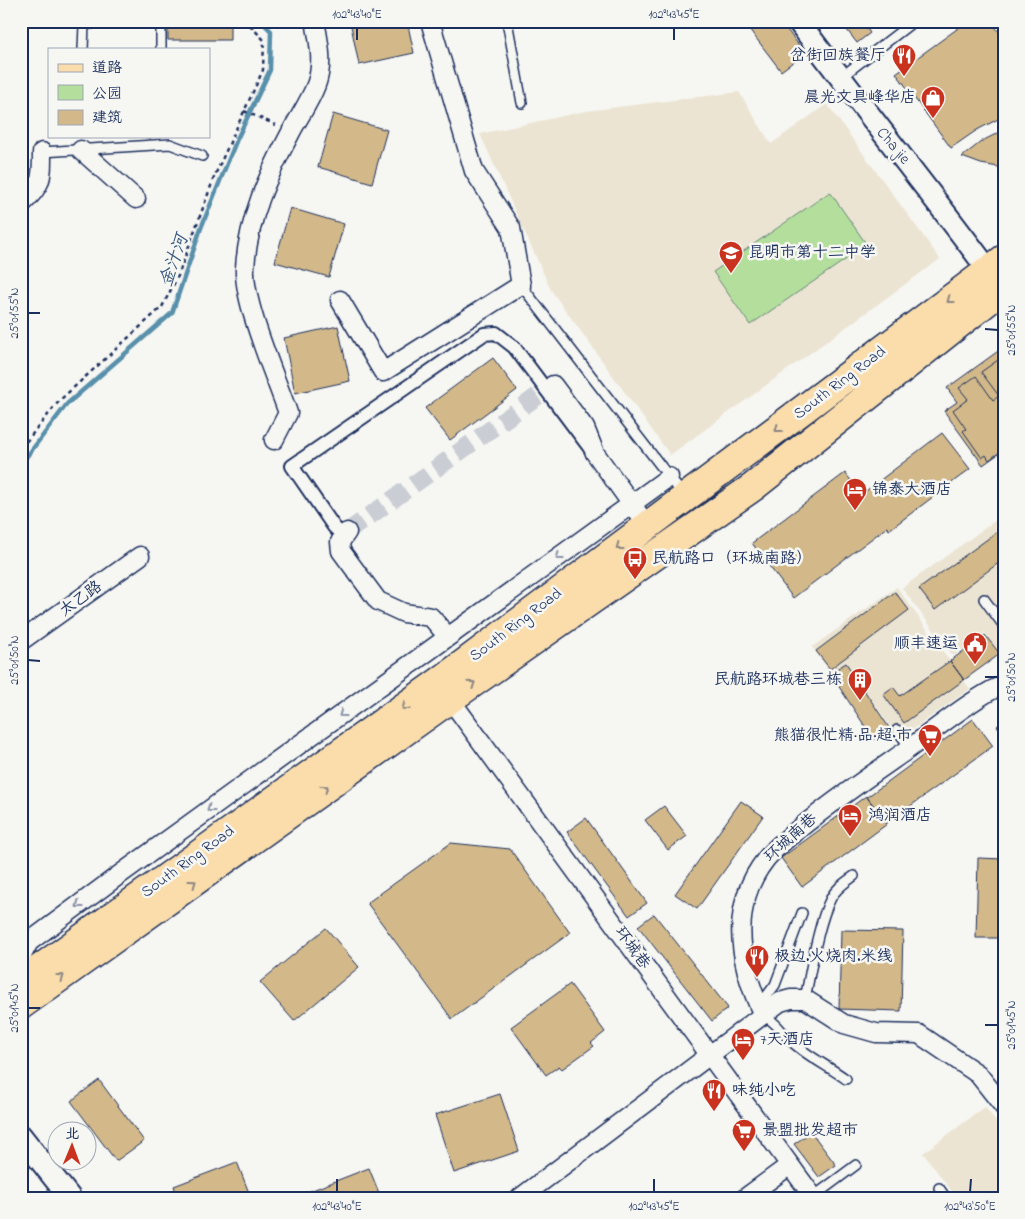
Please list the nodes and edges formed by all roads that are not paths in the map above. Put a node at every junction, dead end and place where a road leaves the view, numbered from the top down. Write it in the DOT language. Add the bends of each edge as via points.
graph roads {
  1 [pos="105,21"];
  2 [pos="161,21"];
  3 [pos="315,21"];
  4 [pos="430,21"];
  5 [pos="507,21"];
  6 [pos="798,21"];
  7 [pos="812,21"];
  8 [pos="914,21"];
  9 [pos="83,48"];
  10 [pos="161,48"];
  11 [pos="849,71"];
  12 [pos="522,103"];
  13 [pos="81,150"];
  14 [pos="42,152"];
  15 [pos="202,156"];
  16 [pos="136,198"];
  17 [pos="21,205"];
  18 [pos="998,270"];
  19 [pos="521,285"];
  20 [pos="340,300"];
  21 [pos="553,384"];
  22 [pos="274,440"];
  23 [pos="595,453"];
  24 [pos="669,477"];
  25 [pos="685,498"];
  26 [pos="632,504"];
  27 [pos="648,526"];
  28 [pos="345,534"];
  29 [pos="140,556"];
  30 [pos="984,599"];
  31 [pos="1004,626"];
  32 [pos="448,637"];
  33 [pos="21,641"];
  34 [pos="1004,685"];
  35 [pos="450,699"];
  36 [pos="898,730"];
  37 [pos="910,748"];
  38 [pos="854,876"];
  39 [pos="802,913"];
  40 [pos="21,957"];
  41 [pos="21,982"];
  42 [pos="805,1000"];
  43 [pos="21,1005"];
  44 [pos="761,1010"];
  45 [pos="710,1056"];
  46 [pos="846,1078"];
  47 [pos="1004,1107"];
  48 [pos="21,1136"];
  49 [pos="790,1165"];
  50 [pos="856,1165"];
  51 [pos="939,1188"];
  52 [pos="813,1197"];
  53 [pos="70,1198"];
  54 [pos="520,1198"];
  55 [pos="745,1198"];
  56 [pos="946,1198"];
  1 -- 9 [label="lane" via="84,25"];
  2 -- 10 [label="lane"];
  3 -- 22 [label="street" via="320,44 316,84 266,181 255,212 245,270 249,297 288,413"];
  4 -- 19 [label="street" via="474,171 511,228"];
  5 -- 12 [label="lane"];
  6 -- 18 [label="street, Cha jie" via="874,124"];
  7 -- 11 [label="street, Cha jie"];
  8 -- 11 [label="lane"];
  11 -- 18 [label="street, Cha jie" via="930,173"];
  13 -- 14 [label="lane"];
  13 -- 15 [label="lane" via="170,144"];
  13 -- 16 [label="street"];
  14 -- 17 [label="street" via="38,189"];
  18 -- 25 [label="main road, South Ring Road, one-way"];
  35 -- 18 [label="main road, South Ring Road, one-way" via="752,487"];
  19 -- 20 [label="street" via="384,372"];
  19 -- 24 [label="lane"];
  21 -- 23 [label="street" via="586,428"];
  23 -- 26 [label="street"];
  23 -- 28 [label="street" via="582,440 514,346 496,334 484,334 292,466 334,527"];
  24 -- 25 [label="lane"];
  24 -- 26 [label="street"];
  25 -- 27 [label="main road, South Ring Road"];
  26 -- 27 [label="street"];
  26 -- 32 [label="street, one-way"];
  27 -- 41 [label="main road, South Ring Road, one-way" via="443,679"];
  28 -- 32 [label="street" via="340,542 341,551 378,600 404,613 431,617"];
  29 -- 33 [label="street, 太乙路"];
  30 -- 31 [label="lane"];
  32 -- 40 [label="street, one-way" via="29,942"];
  34 -- 37 [label="street, 环城南巷" via="972,703"];
  43 -- 35 [label="main road, South Ring Road, one-way"];
  35 -- 45 [label="street, 环城巷"];
  36 -- 37 [label="lane"];
  37 -- 44 [label="street, 环城南巷" via="828,805 780,844 757,872 744,897 740,924 745,969"];
  38 -- 42 [label="lane" via="831,897 817,941"];
  39 -- 44 [label="lane" via="775,985"];
  42 -- 44 [label="street" via="791,999"];
  42 -- 47 [label="street" via="844,1024 876,1033 919,1034 978,1074"];
  44 -- 45 [label="street"];
  44 -- 46 [label="lane" via="777,1023 789,1040"];
  45 -- 49 [label="street, 环城巷"];
  45 -- 54 [label="street"];
  48 -- 53 [label="street"];
  49 -- 52 [label="street, 环城巷"];
  49 -- 55 [label="street"];
  50 -- 52 [label="lane"];
  51 -- 56 [label="lane"];
}
